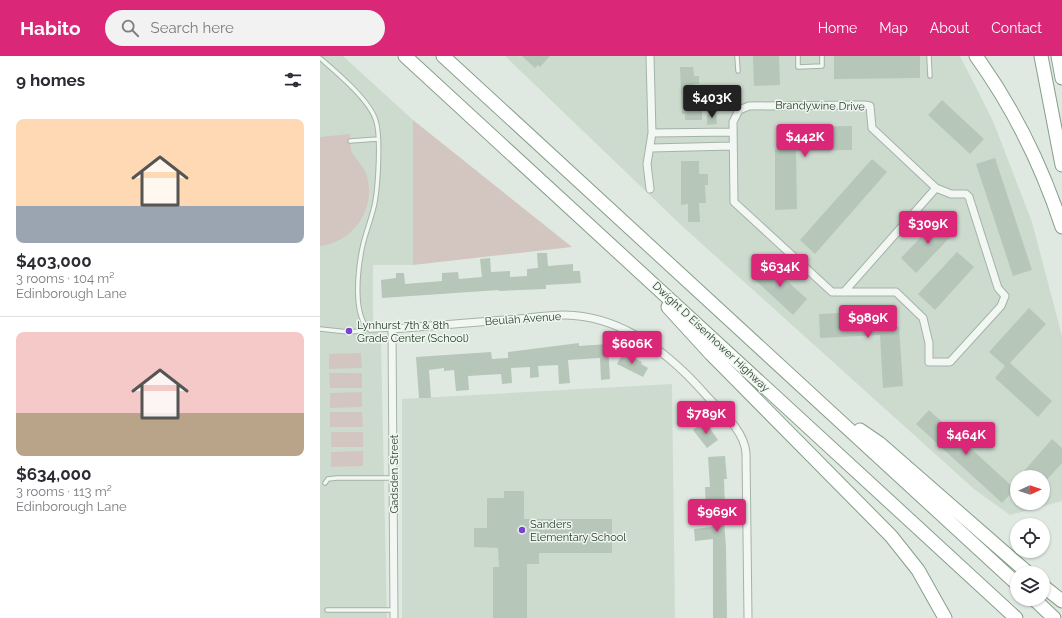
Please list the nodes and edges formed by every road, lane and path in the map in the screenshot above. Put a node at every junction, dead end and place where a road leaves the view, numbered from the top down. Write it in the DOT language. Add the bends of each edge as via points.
graph roads {
  1 [pos="405,56"];
  2 [pos="443,56"];
  3 [pos="650,56"];
  4 [pos="737,56"];
  5 [pos="798,56"];
  6 [pos="822,56"];
  7 [pos="929,56"];
  8 [pos="976,56"];
  9 [pos="1040,56"];
  10 [pos="1058,56"];
  11 [pos="320,58"];
  12 [pos="738,71"];
  13 [pos="930,76"];
  14 [pos="1062,78"];
  15 [pos="733,132"];
  16 [pos="652,133"];
  17 [pos="378,139"];
  18 [pos="350,141"];
  19 [pos="732,146"];
  20 [pos="651,148"];
  21 [pos="1062,165"];
  22 [pos="936,188"];
  23 [pos="650,189"];
  24 [pos="1062,227"];
  25 [pos="620,253"];
  26 [pos="844,292"];
  27 [pos="365,327"];
  28 [pos="320,329"];
  29 [pos="392,329"];
  30 [pos="825,406"];
  31 [pos="393,478"];
  32 [pos="325,483"];
  33 [pos="1020,566"];
  34 [pos="1010,578"];
  35 [pos="1050,592"];
  36 [pos="1062,601"];
  37 [pos="1041,606"];
  38 [pos="328,610"];
  39 [pos="394,614"];
  40 [pos="748,618"];
  41 [pos="945,618"];
  42 [pos="1016,618"];
  43 [pos="1054,618"];
  1 -- 25 [label="highway, Dwight D Eisenhower Highway"];
  2 -- 30 [label="highway"];
  3 -- 16 [label="street"];
  4 -- 12 [label="lane"];
  5 -- 6 [label="lane" via="798,67 822,66"];
  7 -- 13 [label="lane"];
  8 -- 24 [label="highway" via="1000,92 1028,143"];
  9 -- 21 [label="highway"];
  10 -- 14 [label="highway"];
  11 -- 17 [label="lane" via="347,82 369,108 376,120"];
  15 -- 16 [label="street"];
  15 -- 19 [label="street, Brandywine Drive"];
  15 -- 22 [label="street, Brandywine Drive" via="732,122 735,115 747,106 870,106 872,128"];
  16 -- 20 [label="street"];
  17 -- 18 [label="lane"];
  17 -- 27 [label="lane" via="376,195 362,249 359,278 360,315"];
  19 -- 20 [label="street"];
  19 -- 26 [label="street, Brandywine Drive" via="734,202 832,292"];
  20 -- 23 [label="street" via="647,164"];
  22 -- 26 [label="street"];
  22 -- 26 [label="street, Brandywine Drive" via="951,194 966,194 969,197 998,288 1005,296 1001,306 950,362 929,362 929,343 923,318 896,292"];
  25 -- 41 [label="highway" via="692,335 891,536 921,574"];
  25 -- 42 [label="highway, Dwight D Eisenhower Highway"];
  27 -- 28 [label="lane" via="362,330 348,332"];
  27 -- 29 [label="lane" via="375,331"];
  29 -- 31 [label="street, Gadsden Street"];
  29 -- 40 [label="street, Beulah Avenue" via="564,315 605,322 636,335 661,352 696,384 742,438 746,453"];
  30 -- 33 [label="highway" via="879,443"];
  30 -- 34 [label="highway"];
  31 -- 32 [label="lane" via="337,478 328,479"];
  31 -- 39 [label="street, Gadsden Street"];
  35 -- 36 [label="highway"];
  37 -- 43 [label="highway"];
  38 -- 39 [label="lane"];
}
